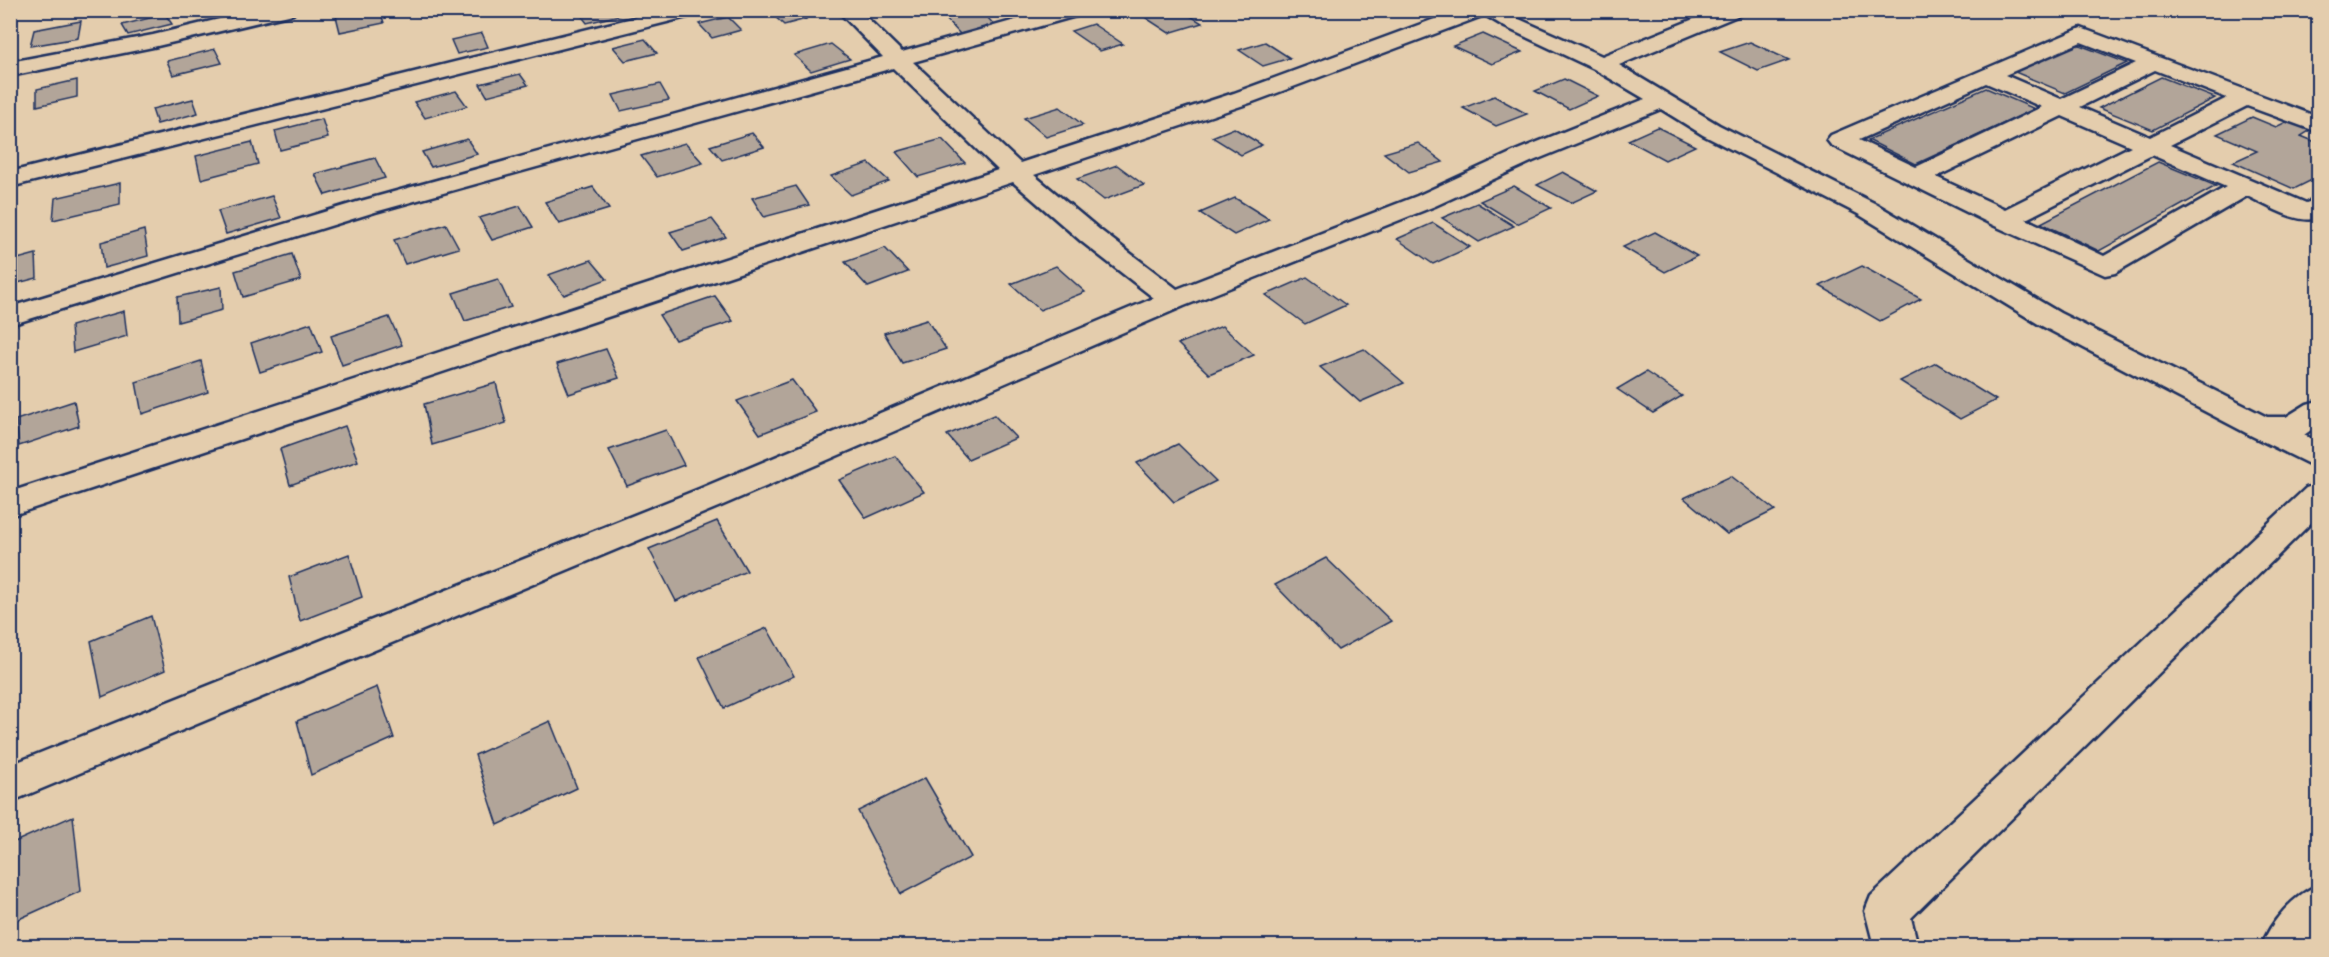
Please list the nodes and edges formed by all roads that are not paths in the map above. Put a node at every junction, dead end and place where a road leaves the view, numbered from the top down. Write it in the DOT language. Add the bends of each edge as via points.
graph roads {
  1 [pos="286,10"];
  2 [pos="692,10"];
  3 [pos="847,10"];
  4 [pos="1076,10"];
  5 [pos="1479,10"];
  6 [pos="1492,10"];
  7 [pos="1735,10"];
  8 [pos="897,60"];
  9 [pos="2155,62"];
  10 [pos="1602,64"];
  11 [pos="10,69"];
  12 [pos="1986,75"];
  13 [pos="2247,97"];
  14 [pos="1663,99"];
  15 [pos="2061,107"];
  16 [pos="2319,125"];
  17 [pos="2152,146"];
  18 [pos="1016,172"];
  19 [pos="1916,177"];
  20 [pos="10,180"];
  21 [pos="2246,186"];
  22 [pos="2319,207"];
  23 [pos="2004,220"];
  24 [pos="1174,300"];
  25 [pos="10,316"];
  26 [pos="2319,411"];
  27 [pos="2262,428"];
  28 [pos="2319,455"];
  29 [pos="2319,496"];
  30 [pos="10,504"];
  31 [pos="10,784"];
  32 [pos="2319,906"];
  33 [pos="1896,946"];
  34 [pos="2284,946"];
  1 -- 11 [label="main road"];
  2 -- 20 [label="main road"];
  3 -- 8 [label="main road"];
  4 -- 8 [label="main road"];
  5 -- 18 [label="main road" via="1242,98"];
  6 -- 10 [label="main road"];
  7 -- 10 [label="main road"];
  8 -- 18 [label="main road"];
  8 -- 25 [label="main road" via="366,207"];
  9 -- 12 [label="main road" via="2081,34"];
  9 -- 13 [label="main road"];
  9 -- 15 [label="main road"];
  10 -- 14 [label="main road"];
  12 -- 15 [label="main road"];
  12 -- 19 [label="main road" via="1839,140"];
  13 -- 16 [label="main road"];
  13 -- 17 [label="main road"];
  14 -- 24 [label="main road" via="1426,201"];
  14 -- 27 [label="main road" via="1712,130 1867,209 2050,319"];
  15 -- 17 [label="main road"];
  15 -- 19 [label="main road"];
  17 -- 21 [label="main road"];
  17 -- 23 [label="main road"];
  18 -- 24 [label="main road" via="1090,236"];
  18 -- 30 [label="main road"];
  19 -- 23 [label="main road"];
  21 -- 22 [label="main road" via="2308,213"];
  21 -- 23 [label="main road" via="2105,267"];
  24 -- 31 [label="main road" via="711,497"];
  26 -- 27 [label="main road" via="2292,428"];
  27 -- 28 [label="main road"];
  29 -- 33 [label="main road" via="1887,911"];
  32 -- 34 [label="main road"];
}
